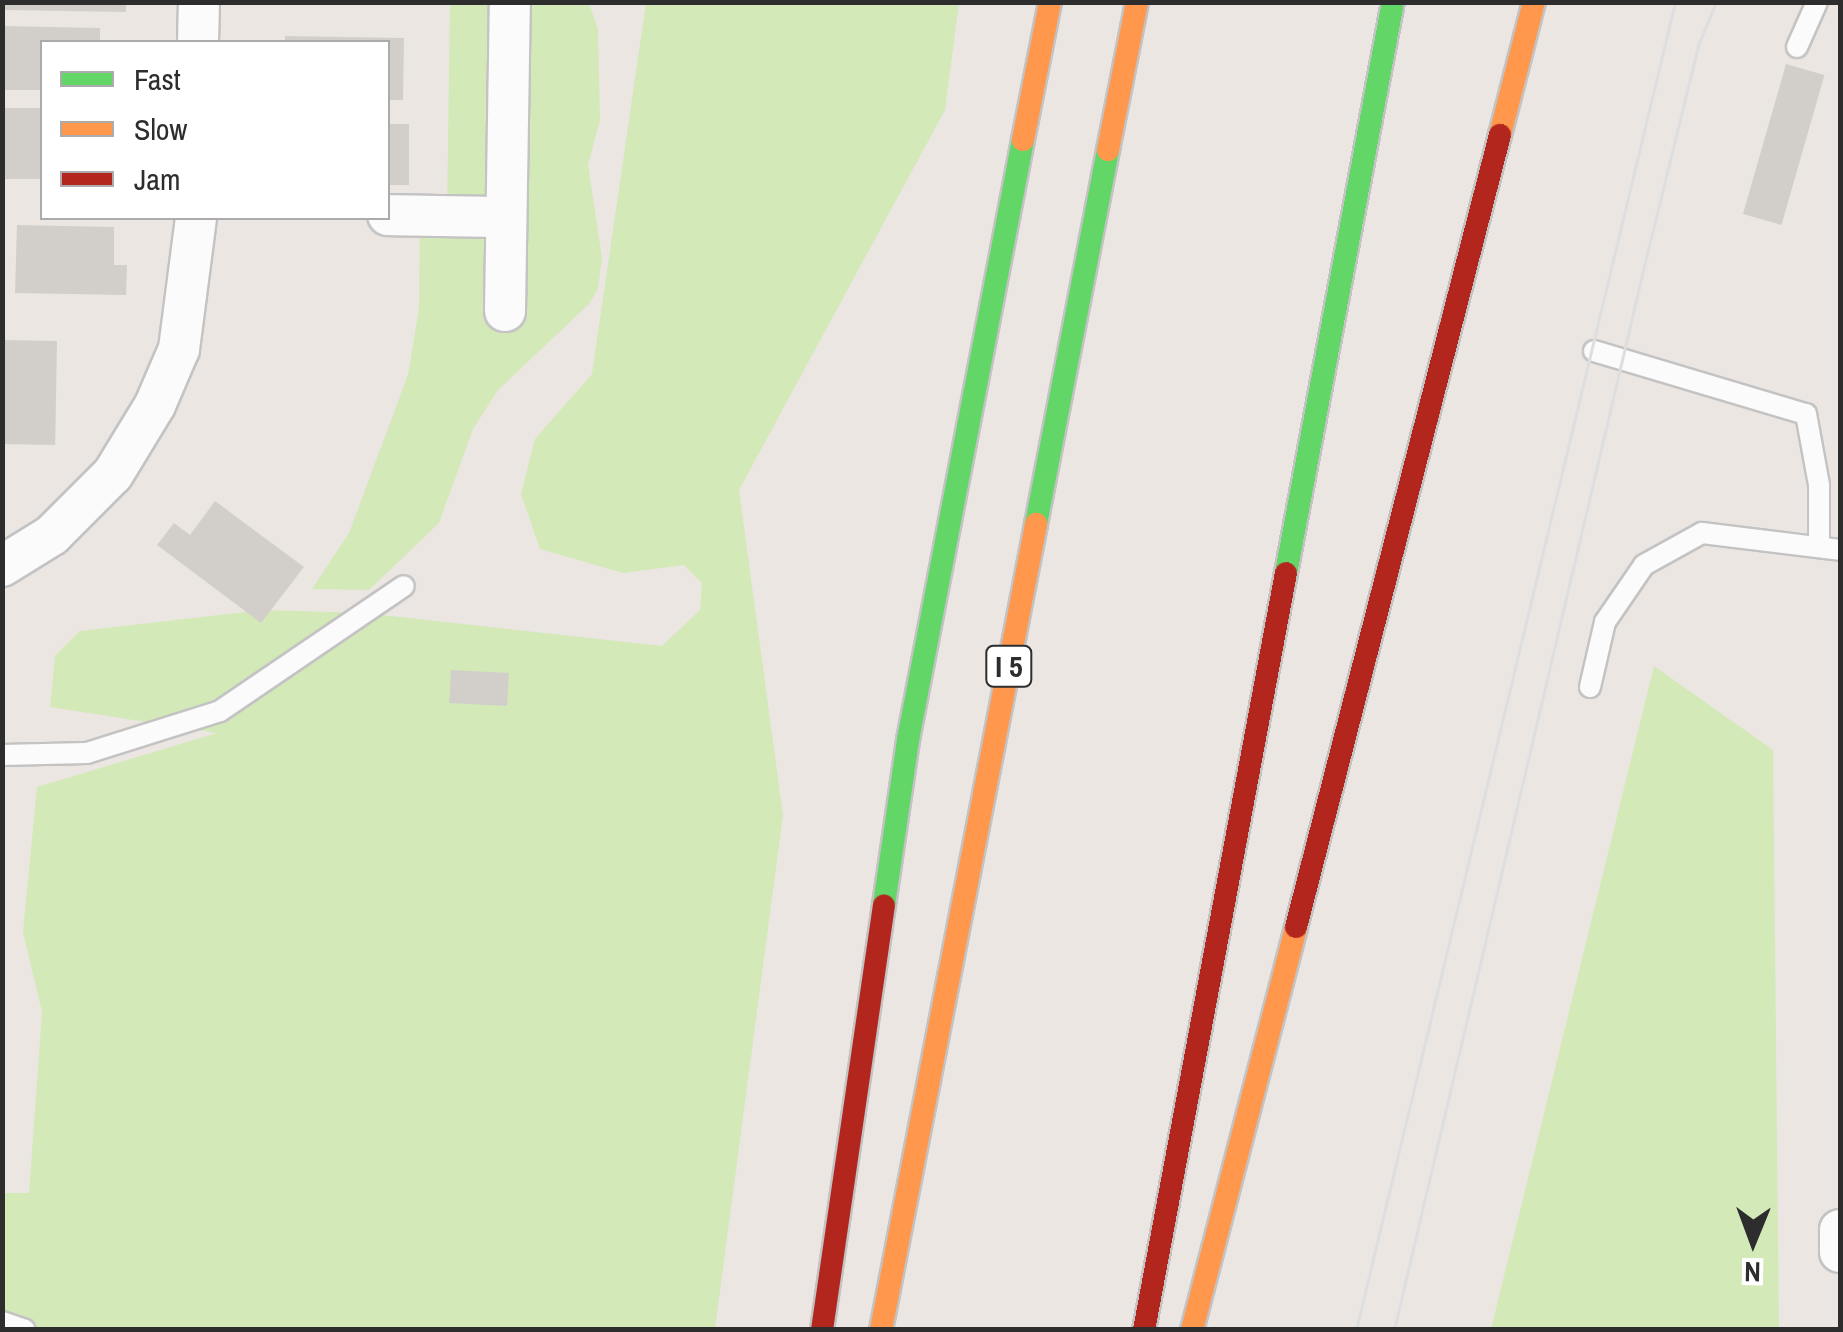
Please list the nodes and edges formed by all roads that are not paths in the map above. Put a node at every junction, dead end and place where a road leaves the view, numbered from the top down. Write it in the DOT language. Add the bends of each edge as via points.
graph roads {
  1 [pos="199,2"];
  2 [pos="510,2"];
  3 [pos="1050,2"];
  4 [pos="1137,2"];
  5 [pos="1393,2"];
  6 [pos="1534,2"];
  7 [pos="1817,2"];
  8 [pos="198,40"];
  9 [pos="1797,48"];
  10 [pos="390,215"];
  11 [pos="505,217"];
  12 [pos="196,220"];
  13 [pos="505,311"];
  14 [pos="1594,351"];
  15 [pos="1819,546"];
  16 [pos="1840,550"];
  17 [pos="2,566"];
  18 [pos="404,586"];
  19 [pos="1590,687"];
  20 [pos="2,756"];
  21 [pos="1840,1230"];
  22 [pos="1840,1252"];
  23 [pos="2,1322"];
  24 [pos="25,1330"];
  25 [pos="822,1330"];
  26 [pos="880,1330"];
  27 [pos="1144,1330"];
  28 [pos="1192,1330"];
  1 -- 8 [label="street"];
  2 -- 11 [label="street"];
  3 -- 25 [label="highway" via="908,740"];
  4 -- 26 [label="highway, I 5"];
  5 -- 27 [label="highway"];
  6 -- 28 [label="highway"];
  7 -- 9 [label="lane"];
  10 -- 11 [label="street"];
  11 -- 13 [label="street"];
  12 -- 17 [label="street" via="179,349 155,405 113,474 52,535"];
  14 -- 15 [label="lane" via="1806,414 1819,486"];
  15 -- 16 [label="lane"];
  15 -- 19 [label="lane" via="1702,533 1644,565 1604,622"];
  18 -- 20 [label="lane" via="220,711 87,753"];
  21 -- 22 [label="street"];
  23 -- 24 [label="lane"];
}
